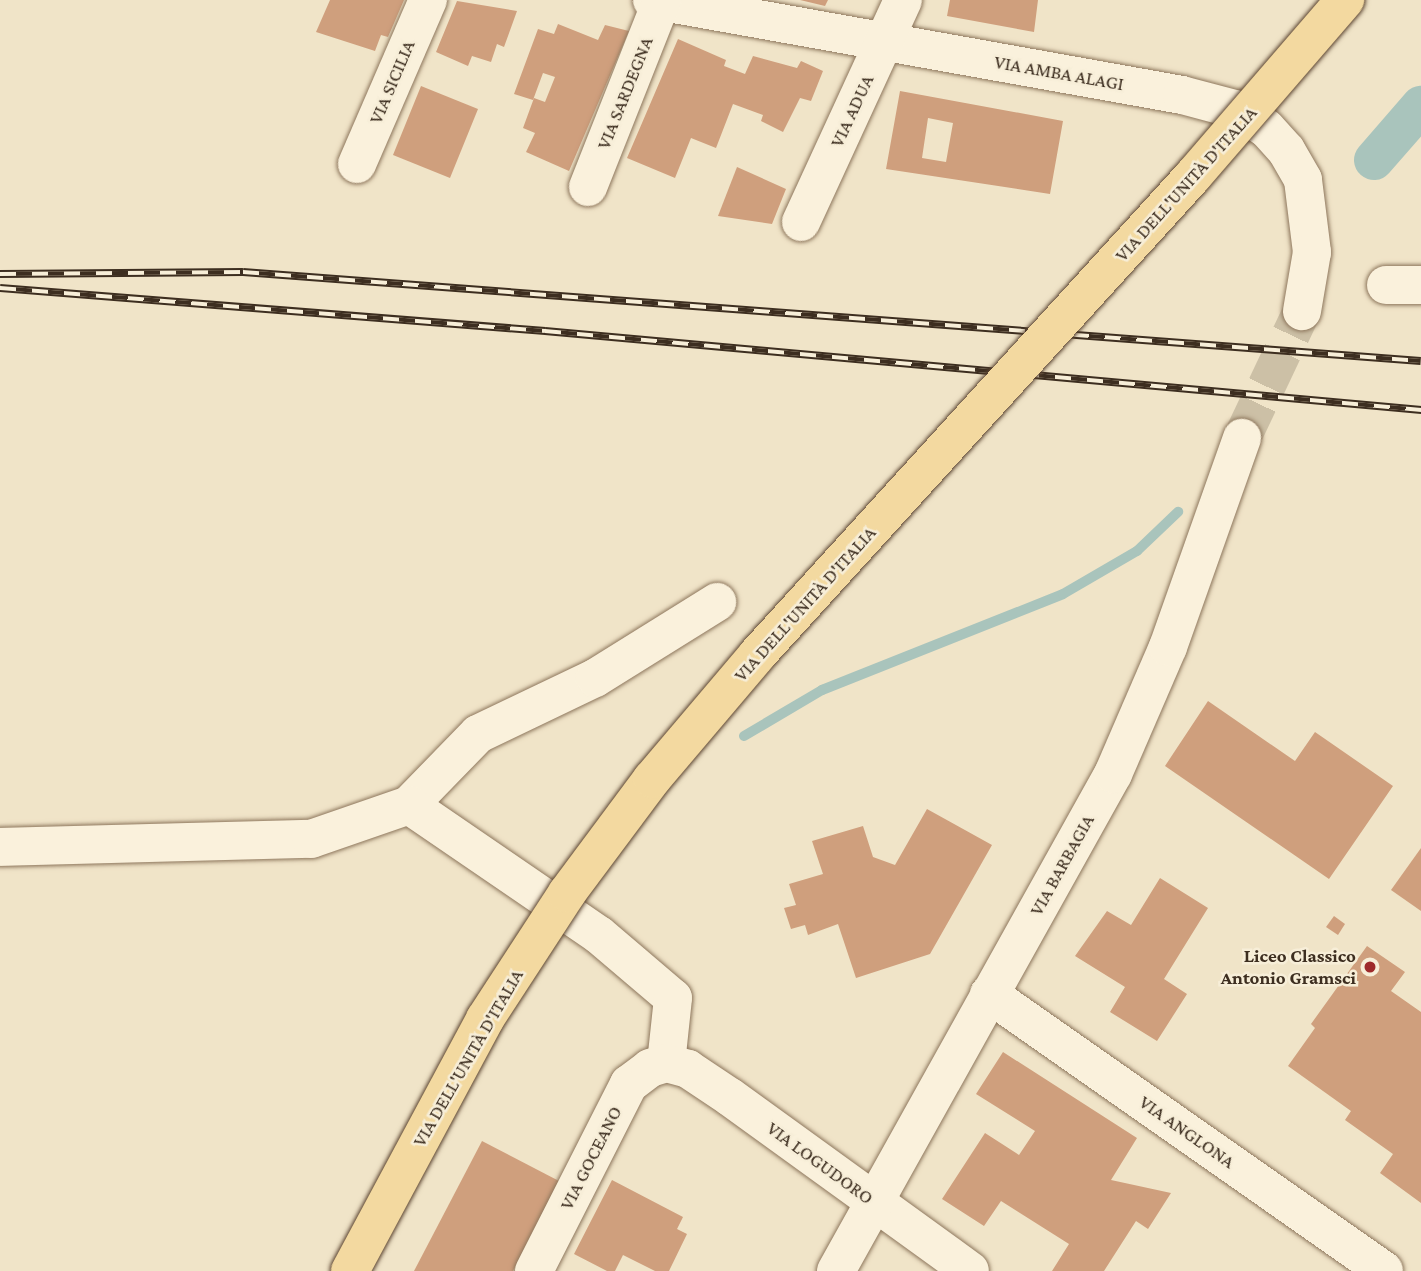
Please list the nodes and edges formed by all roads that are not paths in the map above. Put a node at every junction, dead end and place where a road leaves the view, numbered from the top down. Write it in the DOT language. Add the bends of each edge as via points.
graph roads {
  1 [pos="428,0"];
  2 [pos="658,0"];
  3 [pos="903,0"];
  4 [pos="1345,0"];
  5 [pos="884,41"];
  6 [pos="357,164"];
  7 [pos="588,187"];
  8 [pos="801,222"];
  9 [pos="1302,311"];
  10 [pos="1242,438"];
  11 [pos="717,602"];
  12 [pos="409,805"];
  13 [pos="0,847"];
  14 [pos="989,994"];
  15 [pos="666,1063"];
  16 [pos="875,1204"];
  17 [pos="351,1271"];
  18 [pos="534,1271"];
  19 [pos="836,1271"];
  20 [pos="971,1271"];
  21 [pos="1384,1271"];
  1 -- 6 [label="street, VIA SICILIA"];
  2 -- 5 [label="street, VIA AMBA ALAGI"];
  2 -- 7 [label="street, VIA SARDEGNA"];
  3 -- 5 [label="street, VIA ADUA"];
  4 -- 17 [label="main road, VIA DELL'UNITÀ D'ITALIA, bridge" via="1202,167 776,635 652,779 567,893 485,1019"];
  5 -- 8 [label="street, VIA ADUA"];
  5 -- 9 [label="street, VIA AMBA ALAGI" via="1182,94 1235,109 1266,128 1303,180 1312,252"];
  10 -- 14 [label="street, VIA BARBAGIA" via="1168,648 1113,774"];
  11 -- 12 [label="street" via="595,678 478,734"];
  12 -- 13 [label="street" via="311,839"];
  12 -- 15 [label="street" via="599,935 673,998"];
  14 -- 16 [label="street, VIA BARBAGIA"];
  14 -- 21 [label="street, VIA ANGLONA"];
  15 -- 16 [label="street, VIA LOGUDORO" via="688,1069"];
  15 -- 18 [label="street, VIA GOCEANO" via="629,1084"];
  16 -- 19 [label="street, VIA BARBAGIA"];
  16 -- 20 [label="street, VIA LOGUDORO"];
}
